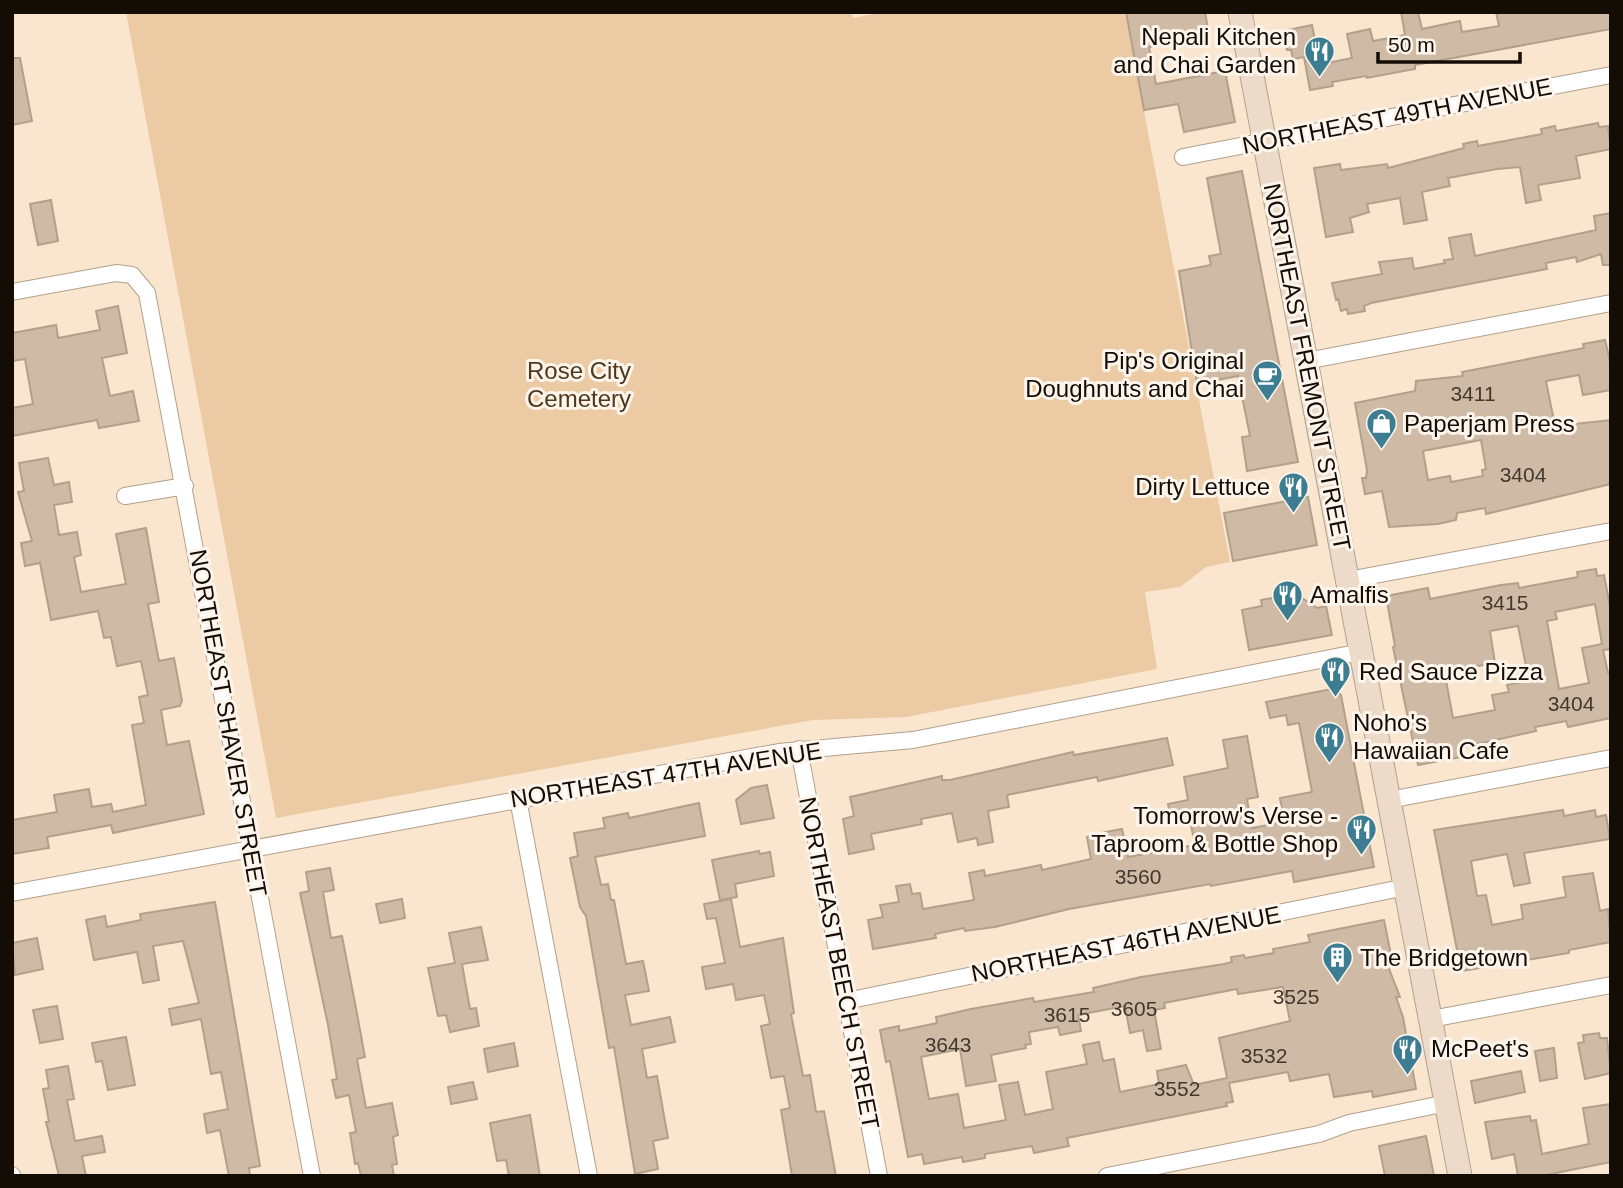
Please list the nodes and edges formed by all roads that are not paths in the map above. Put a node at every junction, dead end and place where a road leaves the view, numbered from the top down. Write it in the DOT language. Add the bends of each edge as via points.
graph roads {
  1 [pos="1240,12"];
  2 [pos="1611,75"];
  3 [pos="1264,142"];
  4 [pos="1183,157"];
  5 [pos="12,292"];
  6 [pos="1611,303"];
  7 [pos="1306,361"];
  8 [pos="185,486"];
  9 [pos="125,496"];
  10 [pos="1611,530"];
  11 [pos="1348,580"];
  12 [pos="1361,652"];
  13 [pos="799,749"];
  14 [pos="1611,758"];
  15 [pos="518,799"];
  16 [pos="1389,800"];
  17 [pos="251,848"];
  18 [pos="1406,887"];
  19 [pos="12,893"];
  20 [pos="1611,985"];
  21 [pos="846,1001"];
  22 [pos="1431,1018"];
  23 [pos="1447,1103"];
  24 [pos="312,1176"];
  25 [pos="589,1176"];
  26 [pos="879,1176"];
  27 [pos="1107,1176"];
  28 [pos="1460,1176"];
  1 -- 3 [label="main road, NORTHEAST FREMONT STREET"];
  2 -- 3 [label="street, NORTHEAST 49TH AVENUE"];
  3 -- 4 [label="street, NORTHEAST 49TH AVENUE"];
  3 -- 7 [label="main road, NORTHEAST FREMONT STREET"];
  5 -- 8 [label="street, NORTHEAST SHAVER STREET" via="116,272 132,275 147,293"];
  6 -- 7 [label="street"];
  7 -- 11 [label="main road, NORTHEAST FREMONT STREET"];
  8 -- 9 [label="street"];
  8 -- 17 [label="street, NORTHEAST SHAVER STREET"];
  10 -- 11 [label="street"];
  11 -- 12 [label="main road, NORTHEAST FREMONT STREET"];
  12 -- 13 [label="street, NORTHEAST 47TH AVENUE" via="913,740"];
  12 -- 16 [label="main road, NORTHEAST FREMONT STREET"];
  13 -- 15 [label="street, NORTHEAST 47TH AVENUE"];
  13 -- 21 [label="street, NORTHEAST BEECH STREET"];
  14 -- 16 [label="street"];
  15 -- 17 [label="street, NORTHEAST 47TH AVENUE"];
  15 -- 25 [label="street"];
  16 -- 18 [label="main road, NORTHEAST FREMONT STREET"];
  17 -- 19 [label="street, NORTHEAST 47TH AVENUE"];
  17 -- 24 [label="street, NORTHEAST SHAVER STREET"];
  18 -- 21 [label="street, NORTHEAST 46TH AVENUE"];
  18 -- 22 [label="main road, NORTHEAST FREMONT STREET"];
  20 -- 22 [label="street"];
  21 -- 26 [label="street, NORTHEAST BEECH STREET"];
  22 -- 23 [label="main road, NORTHEAST FREMONT STREET"];
  23 -- 27 [label="street" via="1349,1123 1319,1135"];
  23 -- 28 [label="main road, NORTHEAST FREMONT STREET"];
}
